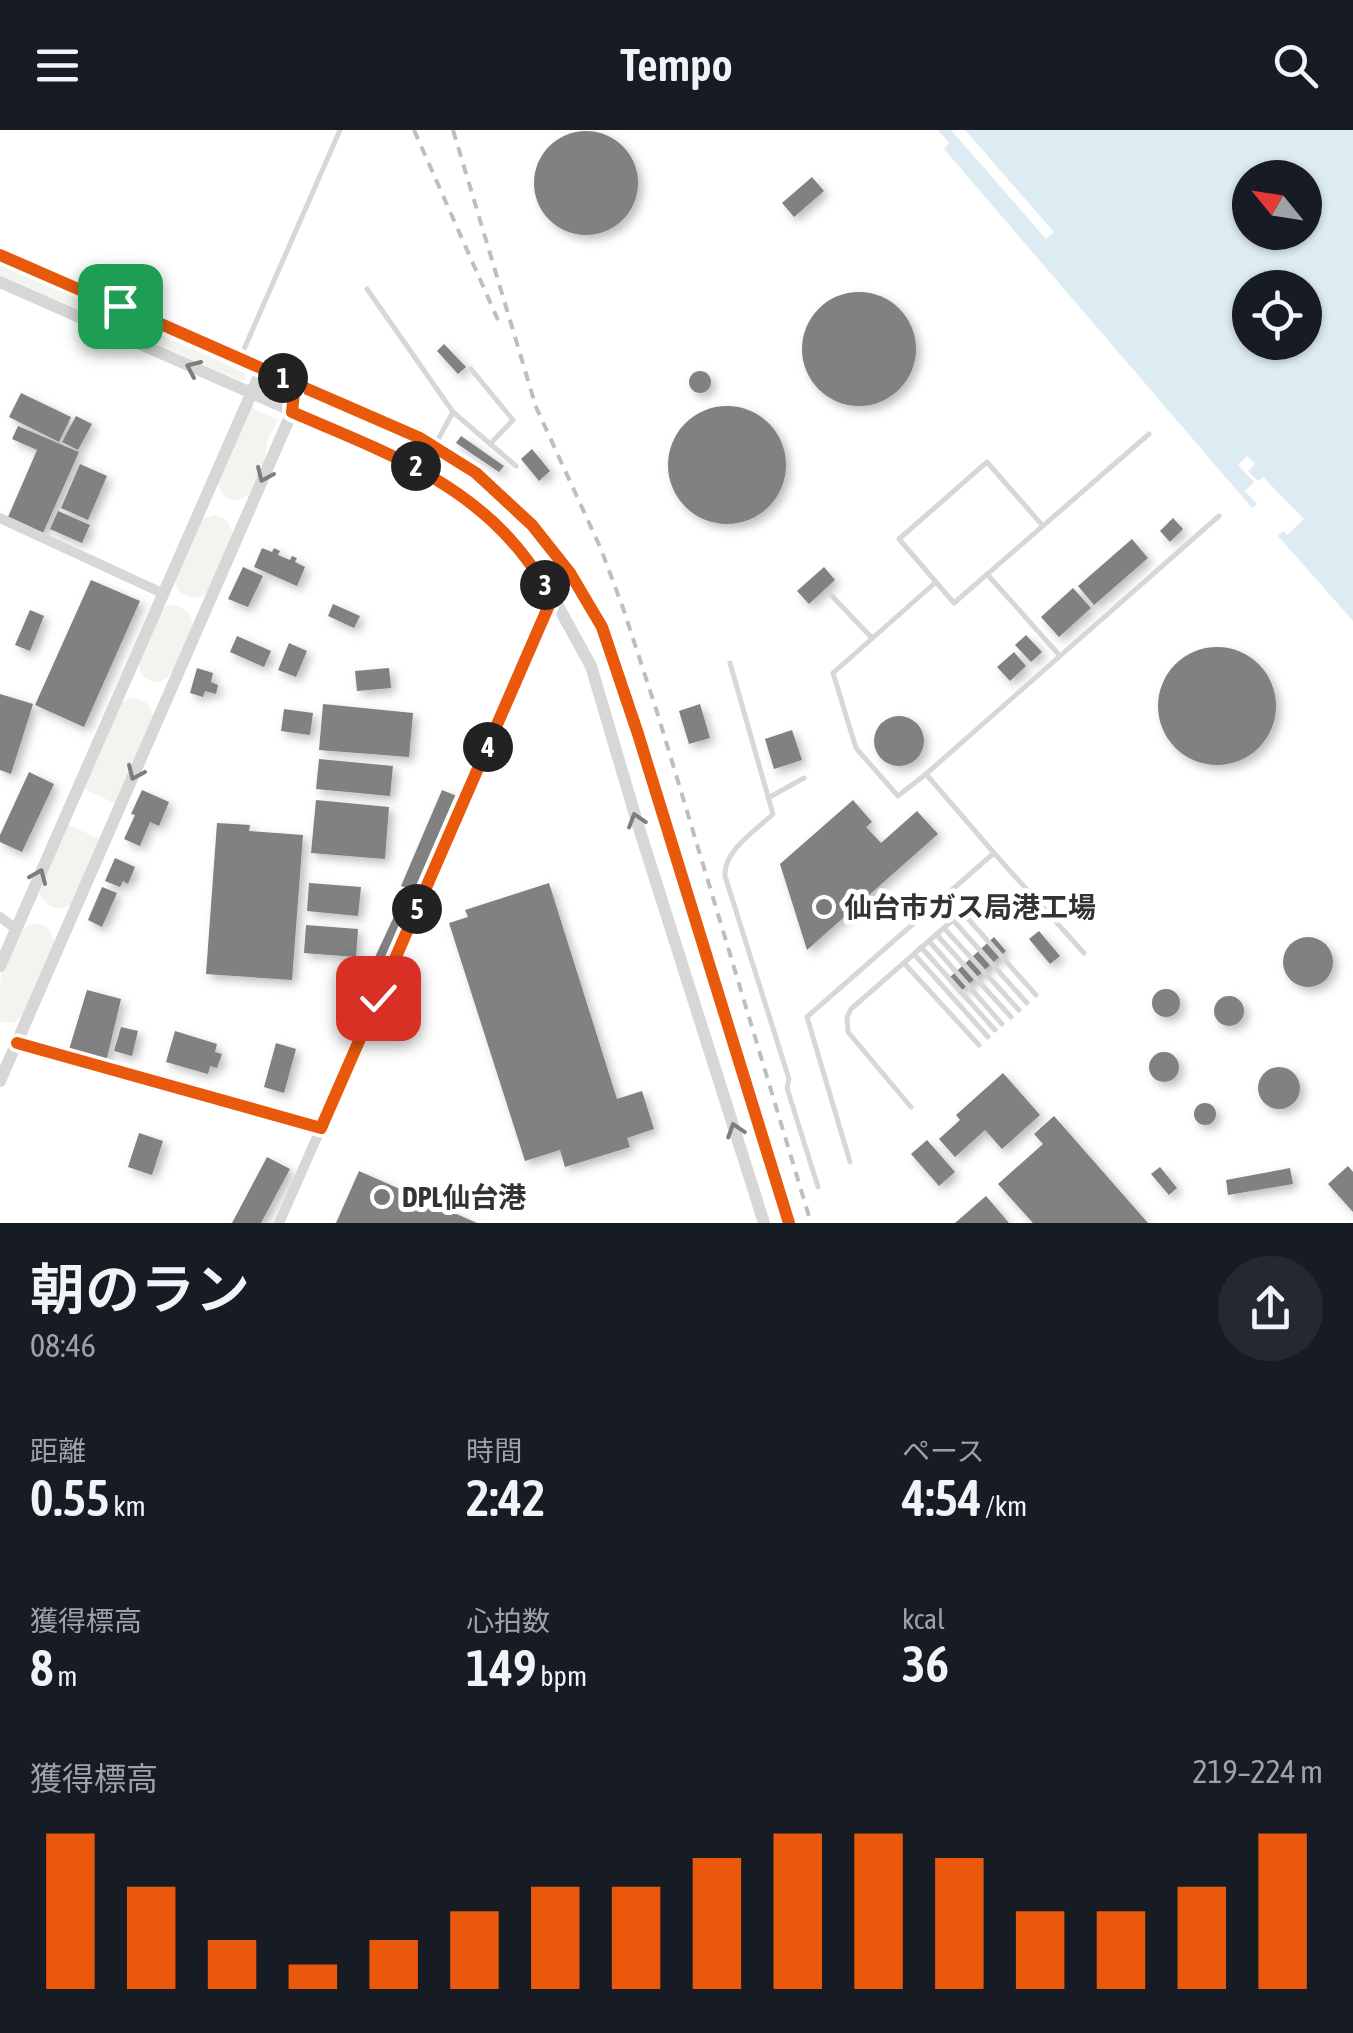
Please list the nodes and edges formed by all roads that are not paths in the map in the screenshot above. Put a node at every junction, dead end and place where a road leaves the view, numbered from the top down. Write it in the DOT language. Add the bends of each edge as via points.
graph roads {
  1 [pos="340,130"];
  2 [pos="0,254"];
  3 [pos="0,282"];
  4 [pos="367,289"];
  5 [pos="240,359"];
  6 [pos="262,369"];
  7 [pos="471,369"];
  8 [pos="295,383"];
  9 [pos="251,393"];
  10 [pos="292,412"];
  11 [pos="453,412"];
  12 [pos="1149,434"];
  13 [pos="490,444"];
  14 [pos="434,447"];
  15 [pos="516,466"];
  16 [pos="1219,516"];
  17 [pos="0,518"];
  18 [pos="1043,526"];
  19 [pos="570,573"];
  20 [pos="987,574"];
  21 [pos="936,582"];
  22 [pos="162,593"];
  23 [pos="830,594"];
  24 [pos="553,596"];
  25 [pos="872,638"];
  26 [pos="1060,656"];
  27 [pos="730,664"];
  28 [pos="926,774"];
  29 [pos="804,778"];
  30 [pos="768,798"];
  31 [pos="994,853"];
  32 [pos="0,917"];
  33 [pos="953,920"];
  34 [pos="944,928"];
  35 [pos="16,929"];
  36 [pos="936,934"];
  37 [pos="929,941"];
  38 [pos="921,947"];
  39 [pos="1084,953"];
  40 [pos="914,954"];
  41 [pos="904,963"];
  42 [pos="0,966"];
  43 [pos="1036,994"];
  44 [pos="1026,1003"];
  45 [pos="1019,1010"];
  46 [pos="1010,1016"];
  47 [pos="1002,1024"];
  48 [pos="995,1030"];
  49 [pos="988,1037"];
  50 [pos="17,1043"];
  51 [pos="979,1045"];
  52 [pos="0,1081"];
  53 [pos="911,1107"];
  54 [pos="321,1128"];
  55 [pos="850,1162"];
  56 [pos="775,1180"];
  57 [pos="818,1187"];
  58 [pos="753,1188"];
  59 [pos="280,1223"];
  60 [pos="764,1223"];
  61 [pos="789,1223"];
  1 -- 5 [label="lane"];
  2 -- 5 [label="street"];
  9 -- 3 [label="street, one-way"];
  4 -- 11 [label="lane"];
  5 -- 6 [label="street"];
  6 -- 8 [label="street"];
  6 -- 9 [label="street"];
  7 -- 13 [label="lane" via="513,420"];
  8 -- 10 [label="street"];
  8 -- 14 [label="street"];
  9 -- 10 [label="street"];
  9 -- 22 [label="street"];
  10 -- 24 [label="street" via="444,482 515,544"];
  10 -- 50 [label="street, one-way"];
  11 -- 13 [label="lane"];
  11 -- 14 [label="lane"];
  12 -- 18 [label="lane"];
  13 -- 15 [label="lane"];
  14 -- 19 [label="street" via="497,491"];
  16 -- 26 [label="lane"];
  17 -- 22 [label="street"];
  18 -- 20 [label="lane"];
  18 -- 21 [label="lane" via="987,462 899,539"];
  19 -- 24 [label="street"];
  19 -- 56 [label="street" via="602,628 638,734"];
  20 -- 21 [label="lane" via="954,603"];
  20 -- 26 [label="lane"];
  21 -- 25 [label="lane"];
  35 -- 22 [label="street, one-way"];
  23 -- 25 [label="lane"];
  24 -- 54 [label="street"];
  58 -- 24 [label="street, one-way" via="591,666"];
  25 -- 28 [label="lane" via="833,672 856,748 898,796"];
  26 -- 28 [label="lane"];
  27 -- 30 [label="lane"];
  28 -- 31 [label="lane"];
  29 -- 30 [label="lane"];
  30 -- 57 [label="lane" via="773,814 729,856 725,876"];
  31 -- 39 [label="lane"];
  31 -- 55 [label="lane" via="807,1018"];
  32 -- 35 [label="street"];
  33 -- 34 [label="lane"];
  33 -- 43 [label="lane" via="962,912"];
  33 -- 44 [label="lane"];
  34 -- 36 [label="lane"];
  34 -- 45 [label="lane"];
  35 -- 42 [label="street"];
  36 -- 37 [label="lane"];
  36 -- 46 [label="lane"];
  37 -- 38 [label="lane"];
  37 -- 47 [label="lane"];
  38 -- 40 [label="lane"];
  38 -- 48 [label="lane"];
  40 -- 41 [label="lane"];
  40 -- 49 [label="lane"];
  41 -- 51 [label="lane"];
  41 -- 53 [label="lane" via="847,1017 848,1032"];
  50 -- 52 [label="street"];
  50 -- 54 [label="street"];
  54 -- 59 [label="street"];
  56 -- 58 [label="street"];
  56 -- 61 [label="street"];
  58 -- 60 [label="street"];
}
